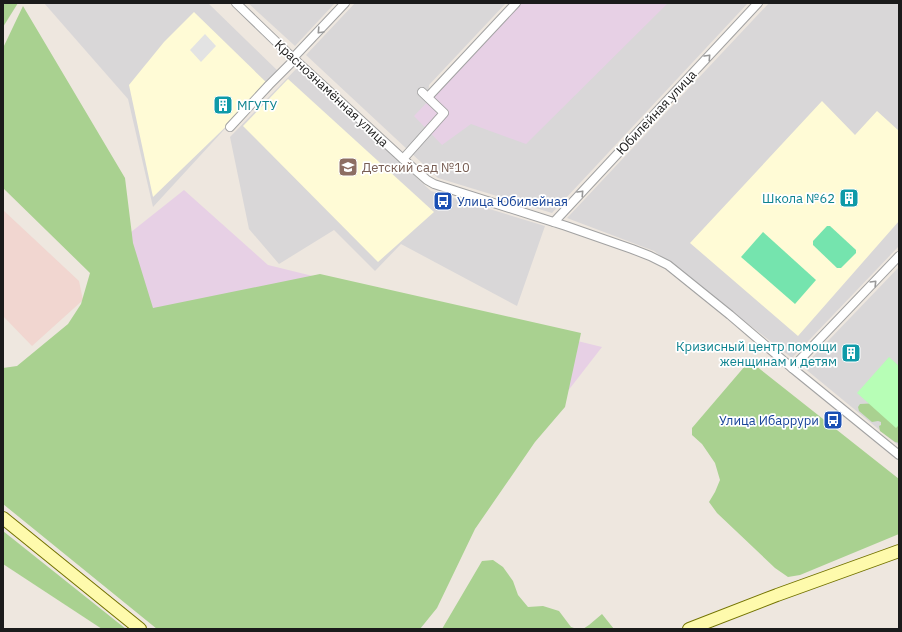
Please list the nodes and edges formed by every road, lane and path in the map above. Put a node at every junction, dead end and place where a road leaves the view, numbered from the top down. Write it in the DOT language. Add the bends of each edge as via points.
graph roads {
  1 [pos="236,3"];
  2 [pos="345,3"];
  3 [pos="516,3"];
  4 [pos="758,3"];
  5 [pos="294,58"];
  6 [pos="230,127"];
  7 [pos="403,159"];
  8 [pos="554,222"];
  9 [pos="899,256"];
  10 [pos="792,368"];
  11 [pos="899,455"];
  12 [pos="3,518"];
  13 [pos="899,551"];
  14 [pos="140,629"];
  15 [pos="689,629"];
  1 -- 5 [label="street, Краснознамённая улица"];
  2 -- 5 [label="street, one-way"];
  3 -- 7 [label="street" via="425,95 444,113"];
  8 -- 4 [label="street, Юбилейная улица, one-way"];
  5 -- 6 [label="street"];
  5 -- 7 [label="street, Краснознамённая улица"];
  7 -- 8 [label="street, Краснознамённая улица" via="434,184"];
  8 -- 10 [label="street, Краснознамённая улица" via="632,249 668,265"];
  10 -- 9 [label="street, one-way"];
  10 -- 11 [label="street, Краснознамённая улица"];
  12 -- 14 [label="main road"];
  13 -- 15 [label="main road"];
}
